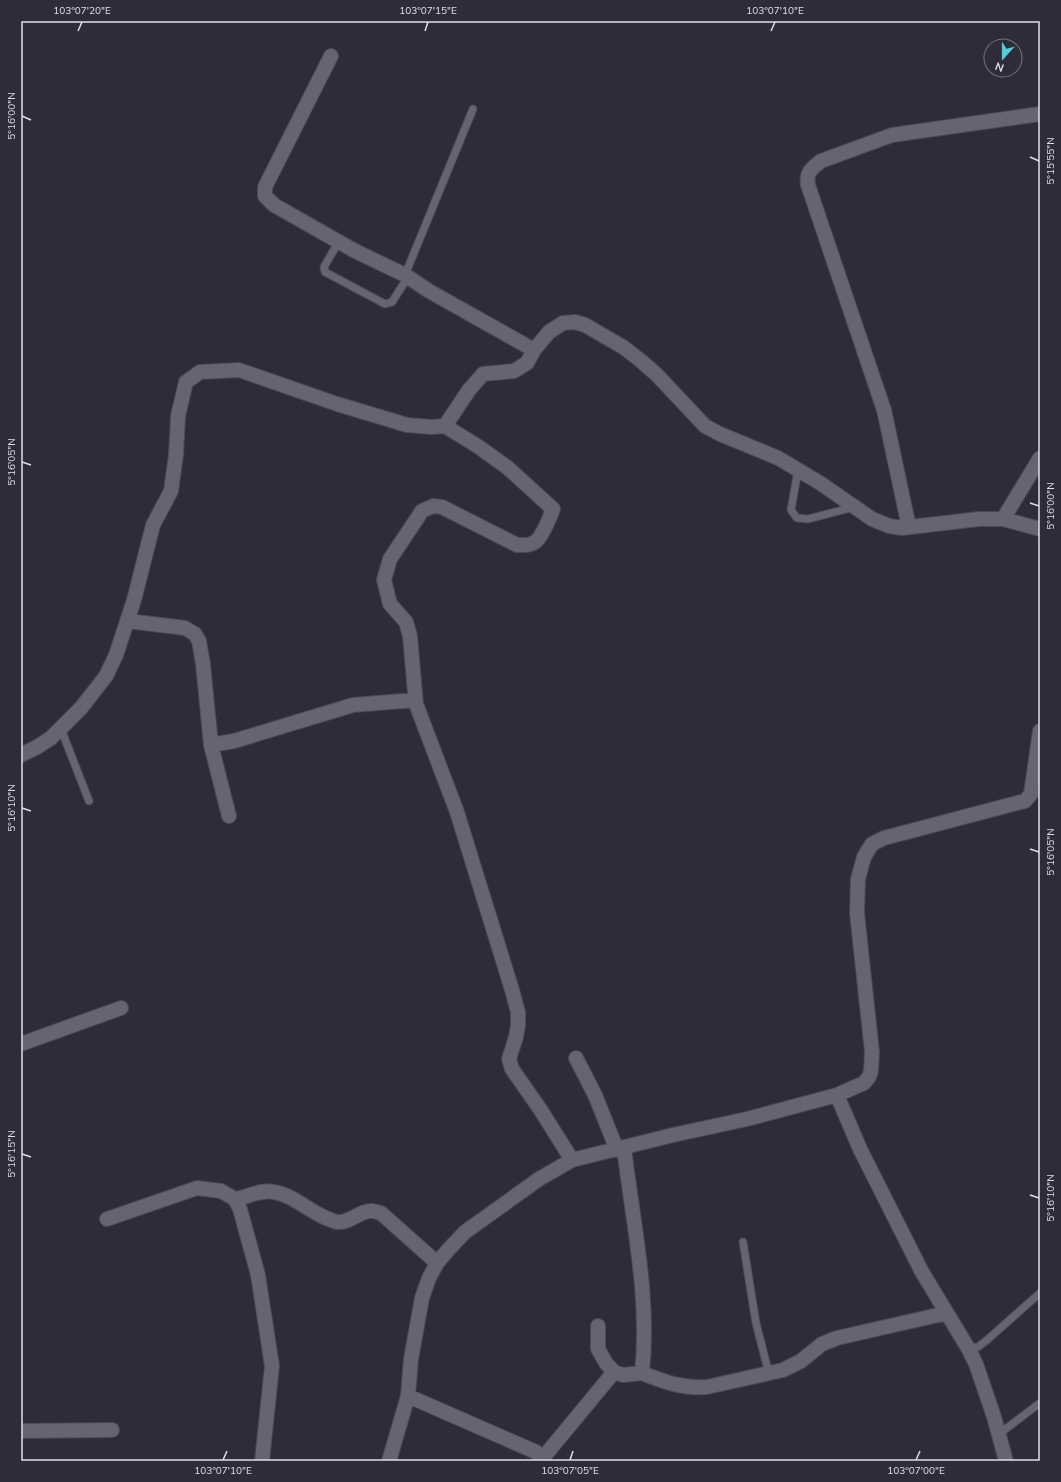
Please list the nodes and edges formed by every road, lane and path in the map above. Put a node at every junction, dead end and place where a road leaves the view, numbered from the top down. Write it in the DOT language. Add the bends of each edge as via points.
graph roads {
  1 [pos="331,56"];
  2 [pos="473,109"];
  3 [pos="1040,114"];
  4 [pos="338,241"];
  5 [pos="406,276"];
  6 [pos="534,350"];
  7 [pos="445,426"];
  8 [pos="1040,458"];
  9 [pos="798,470"];
  10 [pos="854,507"];
  11 [pos="1004,519"];
  12 [pos="909,527"];
  13 [pos="1040,529"];
  14 [pos="128,621"];
  15 [pos="415,700"];
  16 [pos="61,729"];
  17 [pos="1040,731"];
  18 [pos="211,745"];
  19 [pos="21,755"];
  20 [pos="1036,795"];
  21 [pos="89,801"];
  22 [pos="229,816"];
  23 [pos="121,1008"];
  24 [pos="21,1044"];
  25 [pos="576,1058"];
  26 [pos="837,1095"];
  27 [pos="620,1149"];
  28 [pos="572,1160"];
  29 [pos="235,1200"];
  30 [pos="106,1219"];
  31 [pos="743,1242"];
  32 [pos="437,1263"];
  33 [pos="1040,1293"];
  34 [pos="948,1313"];
  35 [pos="598,1326"];
  36 [pos="968,1348"];
  37 [pos="614,1372"];
  38 [pos="642,1373"];
  39 [pos="769,1374"];
  40 [pos="408,1396"];
  41 [pos="1040,1403"];
  42 [pos="112,1430"];
  43 [pos="21,1431"];
  44 [pos="999,1434"];
  45 [pos="542,1460"];
  46 [pos="262,1461"];
  47 [pos="389,1461"];
  48 [pos="1006,1461"];
  1 -- 4 [label="street" via="265,187 265,196 274,205"];
  2 -- 5 [label="lane"];
  3 -- 12 [label="street" via="892,135 821,161 812,168 807,177 884,410"];
  4 -- 5 [label="street"];
  4 -- 5 [label="lane" via="324,267 325,272 384,304 392,302"];
  5 -- 6 [label="street"];
  6 -- 7 [label="street" via="526,363 514,371 483,374 468,390"];
  6 -- 9 [label="street" via="548,332 563,323 575,322 585,325 640,360 705,426 778,458"];
  7 -- 14 [label="street" via="407,425 239,370 200,372 186,382 178,416 171,491 153,525"];
  7 -- 15 [label="street" via="508,468 553,509 548,524 536,542 526,545 517,545 442,507 432,506 422,511 390,559 384,580 390,604 406,622 410,636"];
  8 -- 11 [label="street"];
  9 -- 10 [label="street"];
  9 -- 10 [label="lane" via="791,510 797,518 808,519"];
  10 -- 12 [label="street" via="889,526"];
  11 -- 12 [label="street" via="979,519"];
  11 -- 13 [label="street"];
  14 -- 16 [label="street" via="106,676"];
  14 -- 18 [label="street" via="185,628 195,634 199,641 203,664"];
  15 -- 18 [label="street" via="353,705 234,741"];
  15 -- 28 [label="street" via="457,812 518,1012 516,1037 509,1059 512,1069"];
  16 -- 19 [label="street" via="51,738"];
  16 -- 21 [label="lane"];
  17 -- 20 [label="street"];
  18 -- 22 [label="street"];
  20 -- 26 [label="street" via="1026,801 884,838 872,844 864,857 858,879 857,907 872,1052 871,1071 864,1083"];
  23 -- 24 [label="street"];
  25 -- 27 [label="street"];
  26 -- 27 [label="street"];
  26 -- 34 [label="street" via="860,1149 922,1272"];
  27 -- 28 [label="street"];
  27 -- 38 [label="street" via="641,1275 645,1326"];
  28 -- 32 [label="street" via="539,1179 465,1232"];
  29 -- 30 [label="street" via="221,1191 197,1188"];
  29 -- 32 [label="street" via="260,1192 274,1192 337,1222 349,1221 372,1211 381,1213"];
  29 -- 46 [label="street" via="240,1209 258,1275 272,1366"];
  31 -- 39 [label="lane" via="756,1324"];
  32 -- 40 [label="street" via="422,1298 411,1359"];
  33 -- 36 [label="lane" via="978,1347"];
  34 -- 36 [label="street"];
  34 -- 39 [label="street" via="837,1338 822,1344 801,1361"];
  35 -- 37 [label="street" via="598,1349"];
  36 -- 44 [label="street" via="976,1364"];
  37 -- 38 [label="street" via="623,1375"];
  37 -- 45 [label="street"];
  38 -- 39 [label="street" via="664,1382 695,1388"];
  40 -- 45 [label="street" via="536,1452"];
  40 -- 47 [label="street"];
  41 -- 44 [label="lane"];
  42 -- 43 [label="street"];
  44 -- 48 [label="street"];
}
